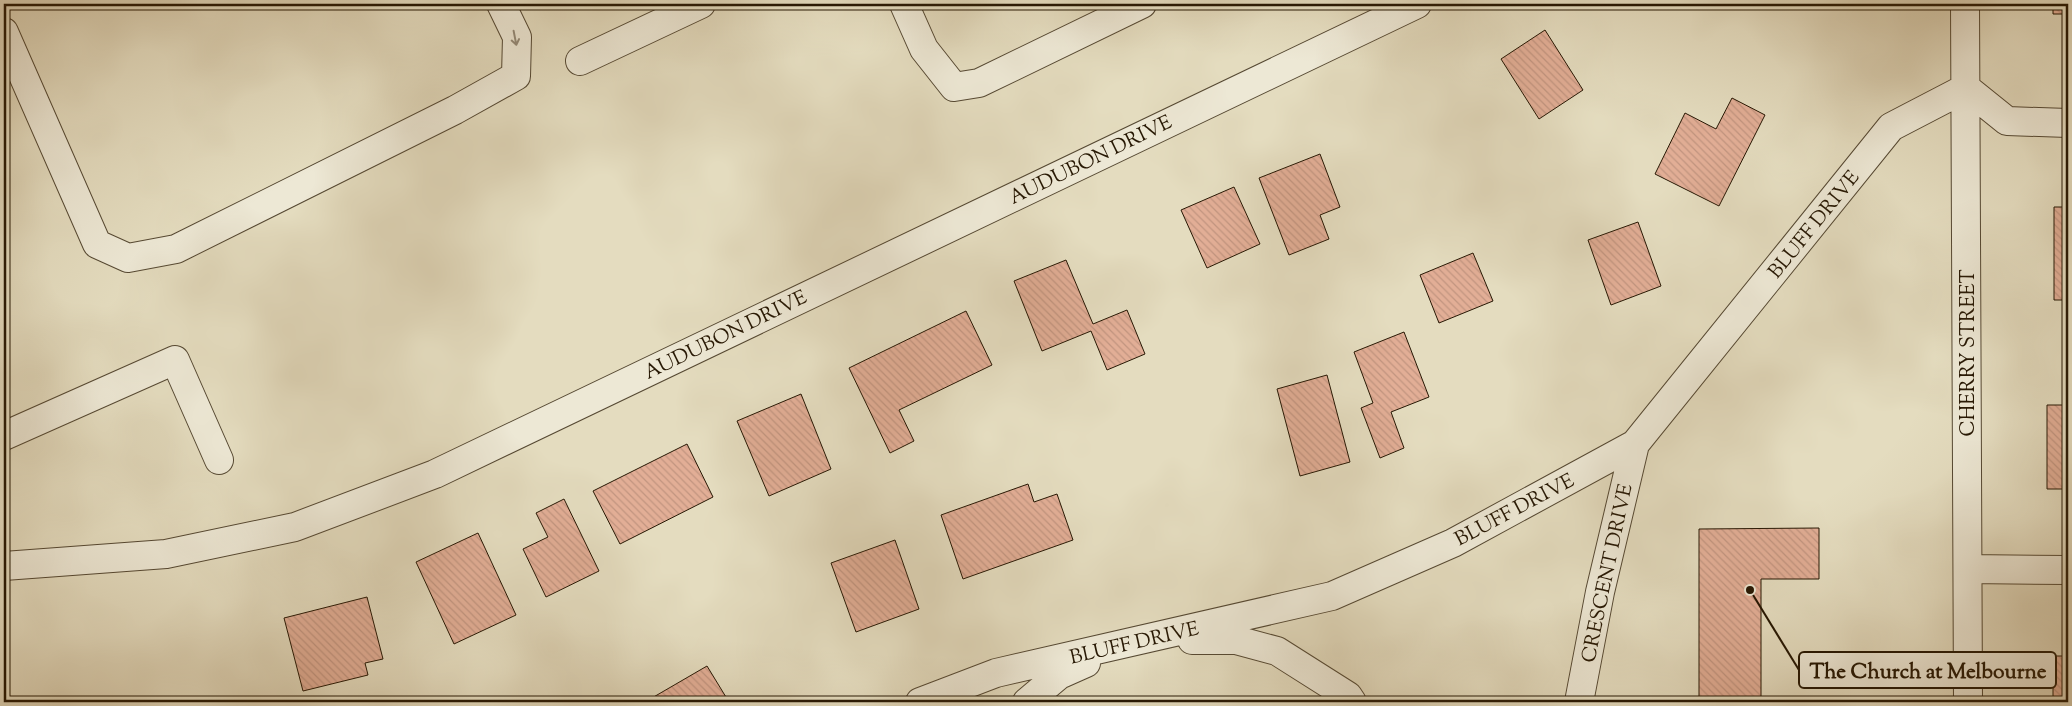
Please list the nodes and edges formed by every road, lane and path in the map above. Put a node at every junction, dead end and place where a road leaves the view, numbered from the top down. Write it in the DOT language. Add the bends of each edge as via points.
graph roads {
  1 [pos="501,4"];
  2 [pos="701,4"];
  3 [pos="904,4"];
  4 [pos="1142,4"];
  5 [pos="1417,4"];
  6 [pos="1965,4"];
  7 [pos="4,32"];
  8 [pos="580,61"];
  9 [pos="1966,88"];
  10 [pos="2068,123"];
  11 [pos="4,436"];
  12 [pos="1635,444"];
  13 [pos="219,460"];
  14 [pos="4,566"];
  15 [pos="1968,569"];
  16 [pos="2068,570"];
  17 [pos="1138,641"];
  18 [pos="920,702"];
  19 [pos="1027,702"];
  20 [pos="1352,702"];
  21 [pos="1579,702"];
  22 [pos="1968,702"];
  1 -- 7 [label="street, one-way" via="517,37 516,76 176,249 128,258 97,244"];
  2 -- 8 [label="street"];
  3 -- 4 [label="street" via="924,49 954,87 979,83"];
  5 -- 14 [label="street, AUDUBON DRIVE" via="435,474 286,529 166,554"];
  6 -- 9 [label="street, CHERRY STREET"];
  9 -- 10 [label="street" via="2007,121"];
  9 -- 12 [label="street, BLUFF DRIVE" via="1891,127"];
  9 -- 15 [label="street, CHERRY STREET"];
  11 -- 13 [label="street" via="175,360"];
  12 -- 17 [label="street, BLUFF DRIVE" via="1453,543 1332,596"];
  12 -- 21 [label="street, CRESCENT DRIVE" via="1600,592"];
  15 -- 16 [label="street"];
  15 -- 22 [label="street, CHERRY STREET"];
  17 -- 18 [label="street, BLUFF DRIVE" via="996,672"];
  17 -- 19 [label="street" via="1060,674"];
  17 -- 20 [label="street" via="1236,640 1278,651 1348,696"];
}
